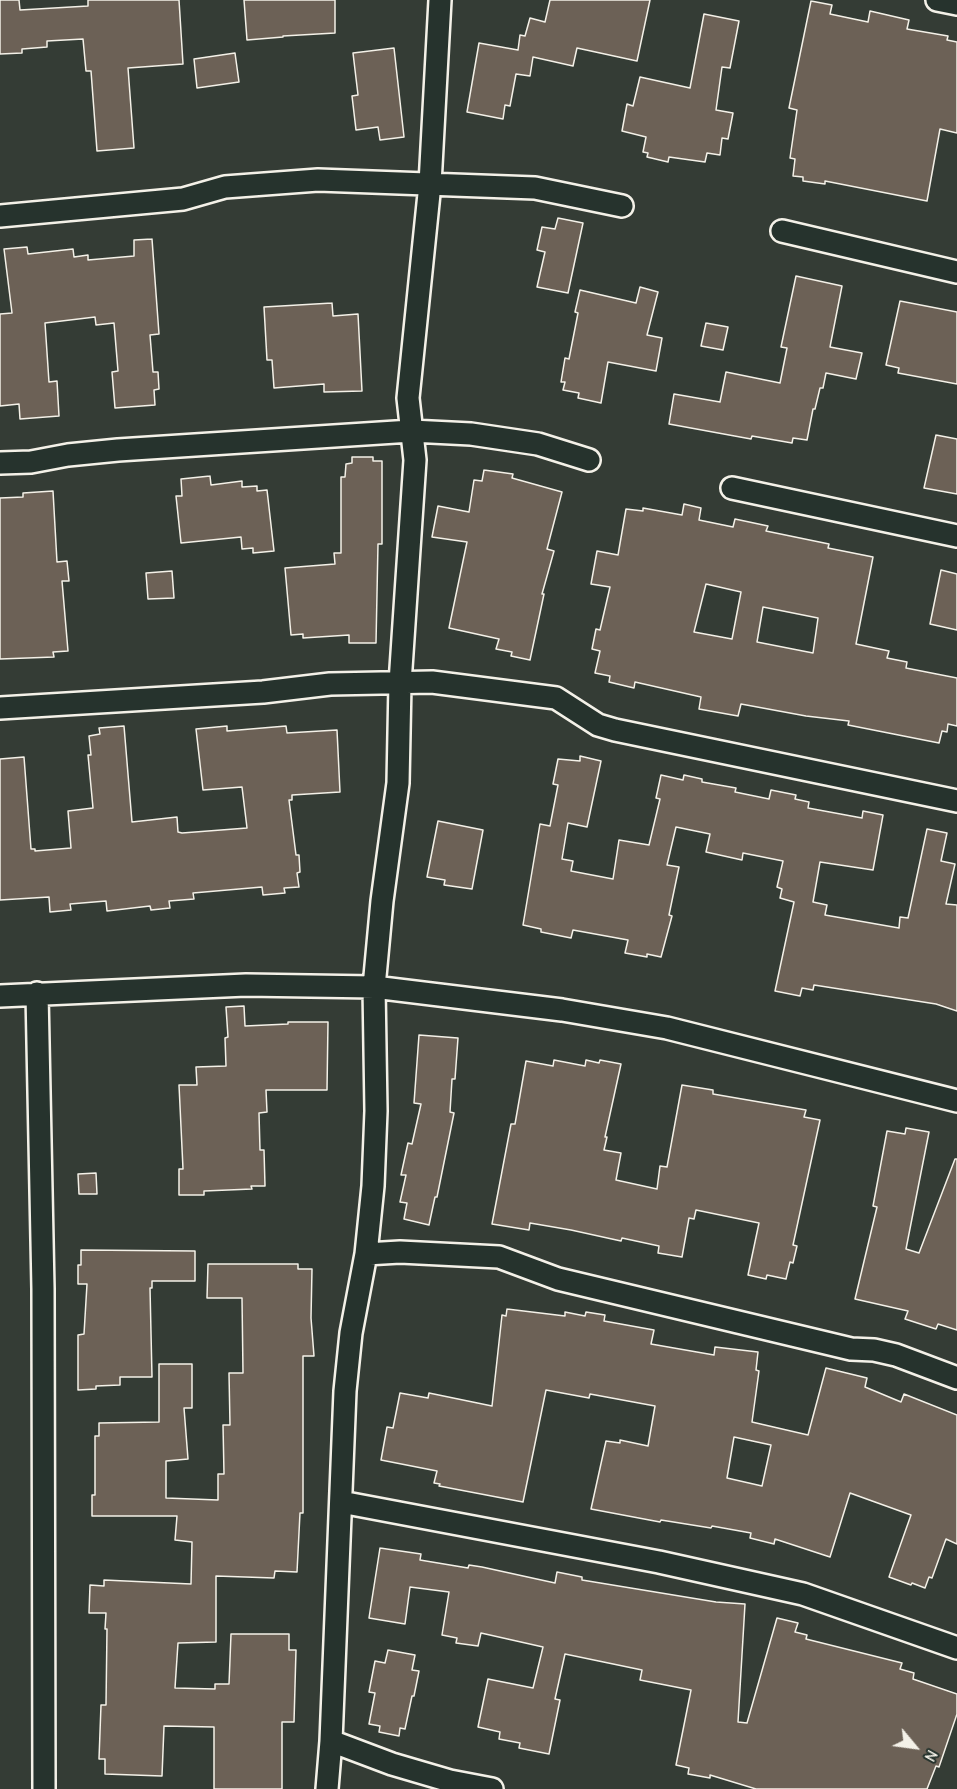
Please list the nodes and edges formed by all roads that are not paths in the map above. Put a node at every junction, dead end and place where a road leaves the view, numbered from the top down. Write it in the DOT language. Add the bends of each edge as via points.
graph roads {
  1 [pos="440,0"];
  2 [pos="938,0"];
  3 [pos="957,4"];
  4 [pos="430,184"];
  5 [pos="622,206"];
  6 [pos="0,216"];
  7 [pos="782,231"];
  8 [pos="957,272"];
  9 [pos="411,431"];
  10 [pos="590,460"];
  11 [pos="0,463"];
  12 [pos="732,488"];
  13 [pos="957,536"];
  14 [pos="400,682"];
  15 [pos="0,708"];
  16 [pos="957,801"];
  17 [pos="375,987"];
  18 [pos="37,993"];
  19 [pos="0,996"];
  20 [pos="957,1101"];
  21 [pos="366,1254"];
  22 [pos="957,1378"];
  23 [pos="341,1502"];
  24 [pos="957,1648"];
  25 [pos="331,1741"];
  26 [pos="44,1789"];
  27 [pos="327,1789"];
  28 [pos="492,1789"];
  1 -- 4 [label="street"];
  2 -- 3 [label="street"];
  4 -- 5 [label="street" via="535,188"];
  4 -- 6 [label="street" via="281,182 225,188 183,199"];
  4 -- 9 [label="street" via="408,398"];
  7 -- 8 [label="street"];
  9 -- 10 [label="street" via="471,434 538,444"];
  9 -- 11 [label="street" via="118,450"];
  9 -- 14 [label="street" via="415,460"];
  12 -- 13 [label="street"];
  14 -- 15 [label="street"];
  14 -- 16 [label="street" via="432,682 556,698 598,725 615,730"];
  14 -- 17 [label="street" via="398,783"];
  17 -- 18 [label="street" via="246,985"];
  17 -- 20 [label="street" via="562,1010 668,1028"];
  17 -- 21 [label="street" via="374,1186"];
  18 -- 19 [label="street"];
  18 -- 26 [label="street" via="43,1288"];
  21 -- 22 [label="street" via="500,1257 558,1279 851,1349 896,1355"];
  21 -- 23 [label="street" via="345,1391"];
  23 -- 24 [label="street" via="659,1562 803,1594"];
  23 -- 25 [label="street"];
  25 -- 27 [label="street"];
  25 -- 28 [label="street" via="392,1764"];
}
